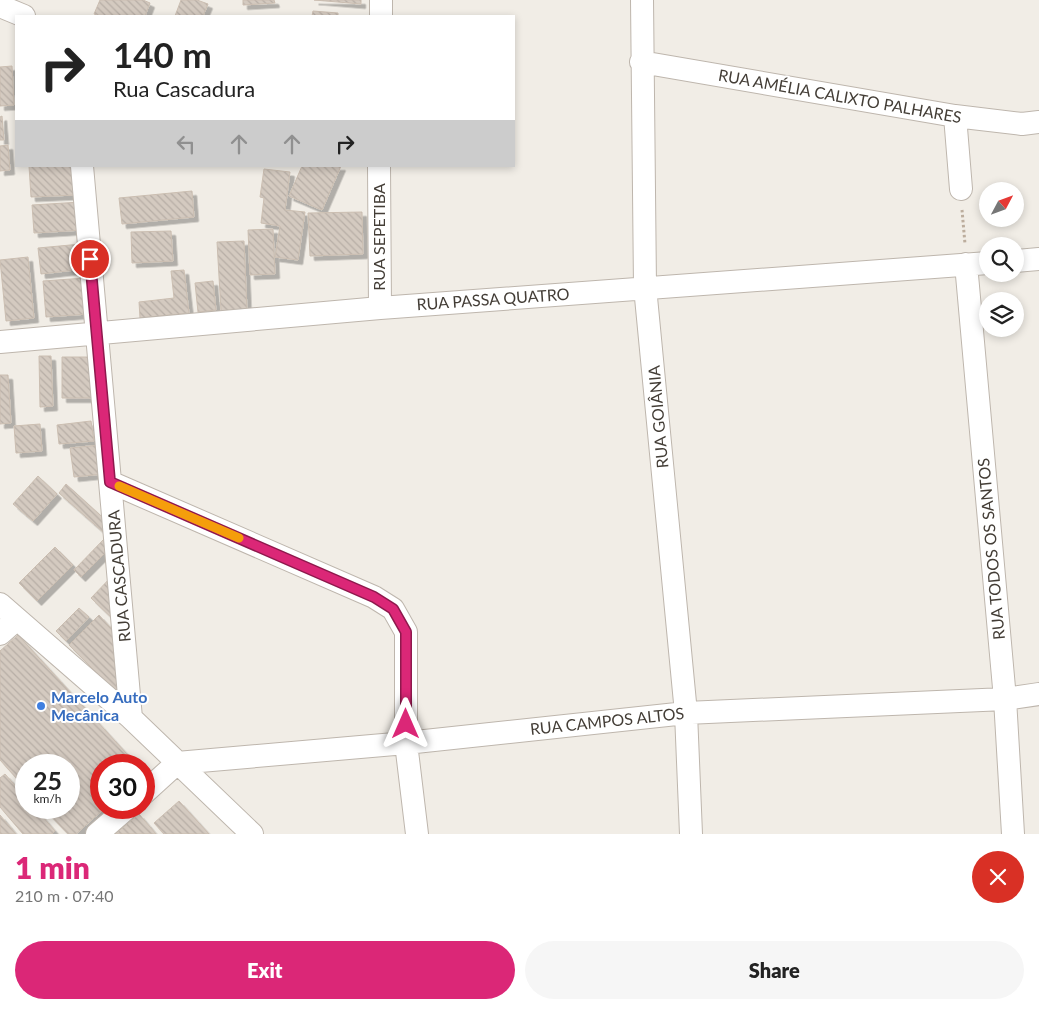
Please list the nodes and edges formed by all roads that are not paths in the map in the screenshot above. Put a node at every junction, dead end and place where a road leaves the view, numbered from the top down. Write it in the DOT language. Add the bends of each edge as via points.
graph roads {
  1 [pos="381,0"];
  2 [pos="642,0"];
  3 [pos="0,6"];
  4 [pos="22,15"];
  5 [pos="381,15"];
  6 [pos="641,62"];
  7 [pos="955,116"];
  8 [pos="1039,122"];
  9 [pos="82,167"];
  10 [pos="379,167"];
  11 [pos="961,189"];
  12 [pos="1039,259"];
  13 [pos="1024,260"];
  14 [pos="977,264"];
  15 [pos="646,287"];
  16 [pos="380,308"];
  17 [pos="97,333"];
  18 [pos="0,342"];
  19 [pos="110,482"];
  20 [pos="0,604"];
  21 [pos="17,619"];
  22 [pos="0,634"];
  23 [pos="1039,694"];
  24 [pos="1005,699"];
  25 [pos="686,713"];
  26 [pos="131,718"];
  27 [pos="406,742"];
  28 [pos="177,763"];
  29 [pos="155,783"];
  30 [pos="114,819"];
  31 [pos="97,834"];
  32 [pos="252,834"];
  33 [pos="417,834"];
  34 [pos="691,834"];
  35 [pos="1013,834"];
  1 -- 5 [label="street"];
  2 -- 6 [label="street, RUA GOIÂNIA"];
  3 -- 4 [label="street"];
  6 -- 7 [label="street, RUA AMÉLIA CALIXTO PALHARES"];
  6 -- 15 [label="street, RUA GOIÂNIA"];
  7 -- 8 [label="street, RUA AMÉLIA CALIXTO PALHARES" via="1022,124"];
  7 -- 11 [label="street"];
  9 -- 17 [label="street, RUA CASCADURA"];
  10 -- 16 [label="street, RUA SEPETIBA"];
  12 -- 13 [label="street"];
  14 -- 15 [label="street, RUA PASSA QUATRO"];
  14 -- 24 [label="street, RUA TODOS OS SANTOS"];
  15 -- 16 [label="street, RUA PASSA QUATRO"];
  15 -- 25 [label="street, RUA GOIÂNIA"];
  16 -- 17 [label="street, RUA PASSA QUATRO"];
  17 -- 18 [label="street, RUA PASSA QUATRO"];
  17 -- 19 [label="street, RUA CASCADURA"];
  19 -- 26 [label="street, RUA CASCADURA"];
  19 -- 27 [label="street" via="374,597 393,609 406,632"];
  20 -- 21 [label="street"];
  21 -- 22 [label="street"];
  21 -- 26 [label="street"];
  23 -- 24 [label="street, RUA CAMPOS ALTOS"];
  24 -- 25 [label="street, RUA CAMPOS ALTOS"];
  24 -- 35 [label="street, RUA TODOS OS SANTOS"];
  25 -- 27 [label="street, RUA CAMPOS ALTOS"];
  25 -- 34 [label="street, RUA GOIÂNIA"];
  26 -- 28 [label="street"];
  27 -- 28 [label="street, RUA CAMPOS ALTOS"];
  27 -- 33 [label="street"];
  28 -- 29 [label="street"];
  28 -- 32 [label="street"];
  30 -- 31 [label="street"];
}
